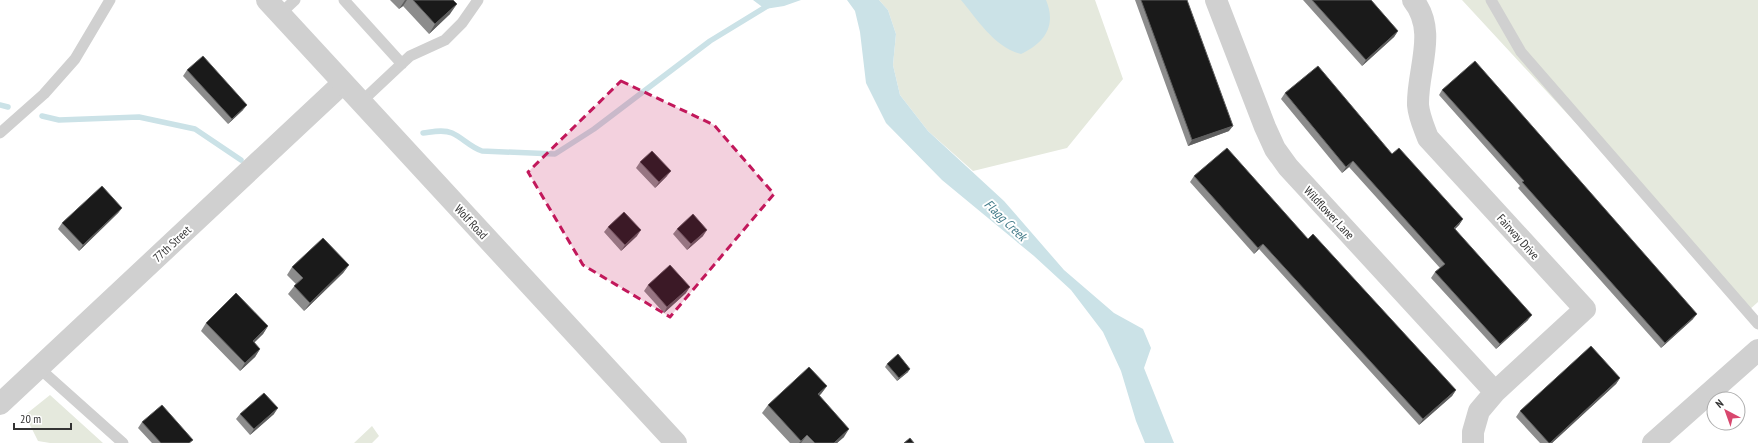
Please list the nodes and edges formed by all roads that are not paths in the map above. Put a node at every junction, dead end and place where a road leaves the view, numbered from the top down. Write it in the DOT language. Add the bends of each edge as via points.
graph roads {
  1 [pos="110,0"];
  2 [pos="344,0"];
  3 [pos="478,0"];
  4 [pos="1216,0"];
  5 [pos="1413,0"];
  6 [pos="1492,0"];
  7 [pos="280,5"];
  8 [pos="402,64"];
  9 [pos="343,83"];
  10 [pos="361,102"];
  11 [pos="0,133"];
  12 [pos="1758,324"];
  13 [pos="1758,350"];
  14 [pos="39,368"];
  15 [pos="1495,392"];
  16 [pos="0,404"];
  17 [pos="123,443"];
  18 [pos="676,443"];
  19 [pos="1473,443"];
  20 [pos="1653,443"];
  1 -- 11 [label="lane" via="75,59 44,94"];
  2 -- 8 [label="lane"];
  3 -- 8 [label="lane" via="445,40 410,56"];
  4 -- 15 [label="street, Wildflower Lane" via="1275,149 1288,167"];
  5 -- 15 [label="street, Fairway Drive" via="1424,22 1426,37 1418,105 1428,138 1584,309"];
  6 -- 12 [label="lane" via="1521,52"];
  7 -- 9 [label="street, Wolf Road"];
  8 -- 10 [label="lane"];
  9 -- 10 [label="street, Wolf Road"];
  9 -- 14 [label="street, 77th Street"];
  10 -- 18 [label="street, Wolf Road"];
  13 -- 20 [label="street"];
  14 -- 16 [label="street, 77th Street"];
  14 -- 17 [label="lane"];
  15 -- 19 [label="street, Fairway Drive" via="1479,411 1473,432"];
}
